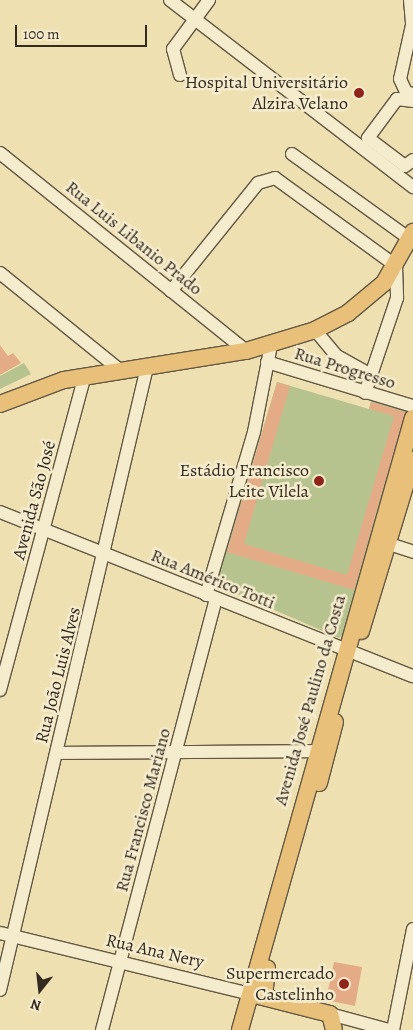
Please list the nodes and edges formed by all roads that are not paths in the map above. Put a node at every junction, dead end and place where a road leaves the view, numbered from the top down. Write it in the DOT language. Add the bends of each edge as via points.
graph roads {
  1 [pos="170,0"];
  2 [pos="209,0"];
  3 [pos="410,0"];
  4 [pos="194,19"];
  5 [pos="180,75"];
  6 [pos="413,94"];
  7 [pos="413,101"];
  8 [pos="0,153"];
  9 [pos="292,154"];
  10 [pos="413,160"];
  11 [pos="413,187"];
  12 [pos="412,236"];
  13 [pos="396,266"];
  14 [pos="0,273"];
  15 [pos="170,291"];
  16 [pos="315,330"];
  17 [pos="271,345"];
  18 [pos="246,351"];
  19 [pos="267,362"];
  20 [pos="147,368"];
  21 [pos="121,371"];
  22 [pos="371,374"];
  23 [pos="85,376"];
  24 [pos="365,393"];
  25 [pos="0,404"];
  26 [pos="413,406"];
  27 [pos="413,418"];
  28 [pos="413,460"];
  29 [pos="0,512"];
  30 [pos="44,530"];
  31 [pos="381,541"];
  32 [pos="413,552"];
  33 [pos="106,554"];
  34 [pos="211,597"];
  35 [pos="349,654"];
  36 [pos="413,676"];
  37 [pos="0,690"];
  38 [pos="177,750"];
  39 [pos="322,750"];
  40 [pos="57,753"];
  41 [pos="413,929"];
  42 [pos="0,933"];
  43 [pos="13,936"];
  44 [pos="410,958"];
  45 [pos="119,965"];
  46 [pos="0,990"];
  47 [pos="257,995"];
  48 [pos="330,1014"];
  49 [pos="102,1030"];
  50 [pos="240,1030"];
  51 [pos="334,1030"];
  52 [pos="391,1030"];
  1 -- 4 [label="street"];
  2 -- 4 [label="street"];
  3 -- 6 [label="street" via="412,25 400,79 406,92"];
  4 -- 5 [label="street" via="173,49"];
  4 -- 11 [label="street"];
  7 -- 10 [label="street" via="397,99 368,138 405,166"];
  8 -- 15 [label="street, Rua Luis Libanio Prado"];
  9 -- 12 [label="street"];
  12 -- 13 [label="main road"];
  13 -- 15 [label="street" via="281,182 266,177"];
  13 -- 16 [label="main road" via="361,304"];
  13 -- 22 [label="street" via="397,298"];
  14 -- 21 [label="street"];
  15 -- 18 [label="street, Rua Luis Libanio Prado"];
  16 -- 17 [label="main road"];
  16 -- 22 [label="street" via="344,362"];
  17 -- 18 [label="main road"];
  17 -- 19 [label="street, Rua Francisco Mariano"];
  18 -- 20 [label="main road"];
  19 -- 24 [label="street, Rua Progresso"];
  19 -- 34 [label="street, Rua Francisco Mariano" via="246,464"];
  20 -- 21 [label="main road"];
  20 -- 33 [label="street, Rua João Luis Alves"];
  21 -- 23 [label="main road"];
  22 -- 24 [label="street"];
  23 -- 25 [label="main road" via="43,385"];
  23 -- 30 [label="street, Avenida São José"];
  24 -- 26 [label="street, Rua Progresso"];
  27 -- 31 [label="main road, Avenida José Paulino da Costa"];
  28 -- 31 [label="main road, Avenida José Paulino da Costa"];
  29 -- 30 [label="street, Rua Américo Totti"];
  30 -- 33 [label="street, Rua Américo Totti"];
  30 -- 37 [label="street, Avenida São José"];
  31 -- 32 [label="street"];
  31 -- 35 [label="main road, Avenida José Paulino da Costa"];
  33 -- 34 [label="street, Rua Américo Totti"];
  33 -- 40 [label="street, Rua João Luis Alves"];
  34 -- 35 [label="street, Rua Américo Totti"];
  34 -- 38 [label="street, Rua Francisco Mariano"];
  35 -- 36 [label="street, Rua Américo Totti"];
  35 -- 39 [label="main road, Avenida José Paulino da Costa"];
  38 -- 39 [label="street"];
  38 -- 40 [label="street"];
  38 -- 45 [label="street, Rua Francisco Mariano"];
  39 -- 47 [label="main road, Avenida José Paulino da Costa" via="274,921"];
  40 -- 43 [label="street, Rua João Luis Alves"];
  41 -- 44 [label="street"];
  42 -- 43 [label="street, Rua Ana Nery"];
  43 -- 45 [label="street, Rua Ana Nery"];
  43 -- 46 [label="street, Rua João Luis Alves"];
  44 -- 52 [label="street"];
  45 -- 47 [label="street, Rua Ana Nery"];
  45 -- 49 [label="street, Rua Francisco Mariano"];
  47 -- 48 [label="main road, Rua Ana Nery"];
  47 -- 50 [label="main road, Avenida José Paulino da Costa"];
  48 -- 51 [label="main road"];
  48 -- 52 [label="street"];
}
